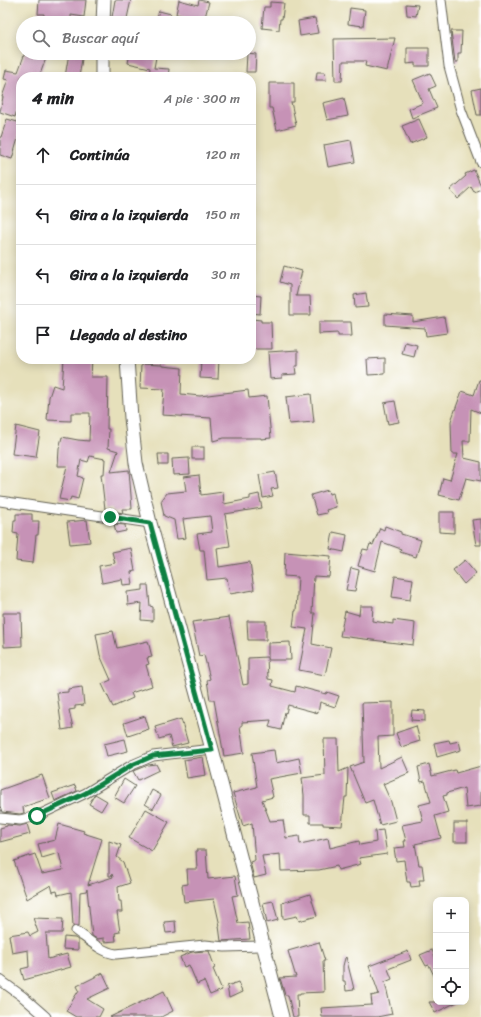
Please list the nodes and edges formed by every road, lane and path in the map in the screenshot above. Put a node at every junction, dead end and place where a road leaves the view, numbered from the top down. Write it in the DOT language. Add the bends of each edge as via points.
graph roads {
  1 [pos="104,0"];
  2 [pos="441,0"];
  3 [pos="103,16"];
  4 [pos="102,60"];
  5 [pos="102,72"];
  6 [pos="481,162"];
  7 [pos="127,364"];
  8 [pos="0,501"];
  9 [pos="150,523"];
  10 [pos="212,750"];
  11 [pos="0,818"];
  12 [pos="76,931"];
  13 [pos="262,946"];
  14 [pos="0,980"];
  15 [pos="46,1017"];
  16 [pos="282,1017"];
  1 -- 3 [label="main road"];
  2 -- 6 [label="street" via="449,66 461,110"];
  4 -- 5 [label="main road"];
  7 -- 9 [label="main road" via="136,463"];
  8 -- 9 [label="street"];
  9 -- 10 [label="main road"];
  10 -- 11 [label="street" via="153,756 132,765 86,793 37,816 20,820"];
  10 -- 13 [label="main road"];
  12 -- 13 [label="street" via="108,953 116,954 205,945"];
  13 -- 16 [label="main road"];
  14 -- 15 [label="street"];
}
